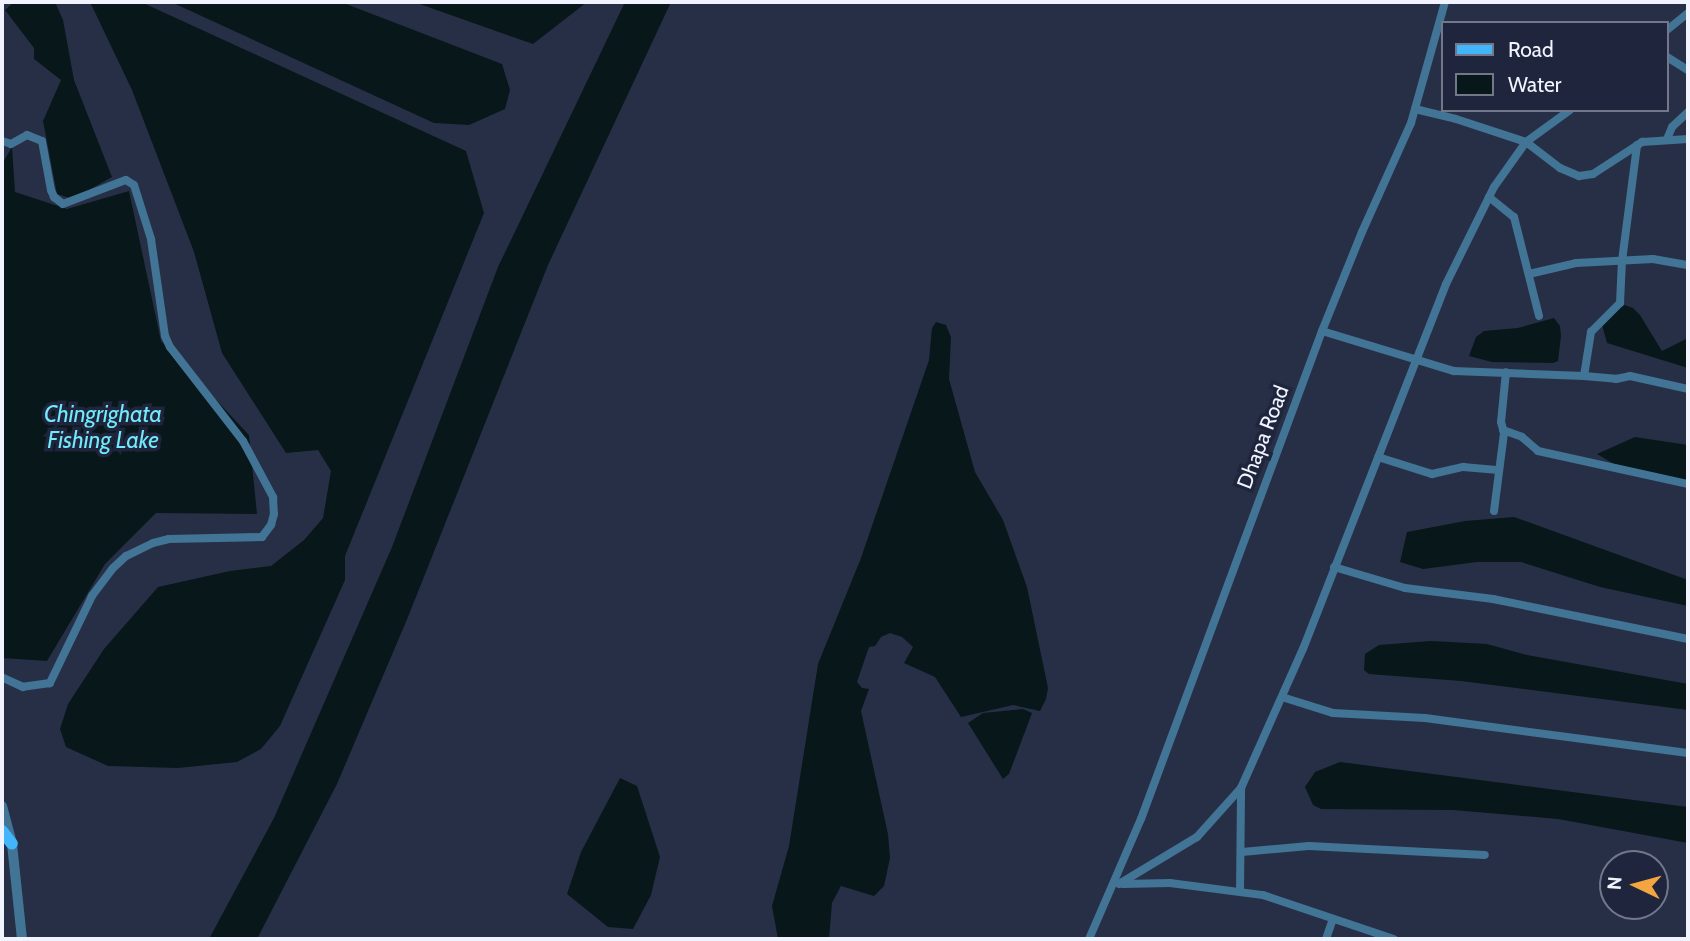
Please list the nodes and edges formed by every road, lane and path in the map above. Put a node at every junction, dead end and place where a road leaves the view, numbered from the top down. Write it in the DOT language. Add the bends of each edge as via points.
graph roads {
  1 [pos="1445,2"];
  2 [pos="1688,13"];
  3 [pos="1669,28"];
  4 [pos="1669,58"];
  5 [pos="1688,70"];
  6 [pos="1415,109"];
  7 [pos="1567,112"];
  8 [pos="1688,112"];
  9 [pos="1667,139"];
  10 [pos="1688,139"];
  11 [pos="2,141"];
  12 [pos="1526,142"];
  13 [pos="1637,145"];
  14 [pos="1489,197"];
  15 [pos="1622,261"];
  16 [pos="1688,265"];
  17 [pos="1529,274"];
  18 [pos="1539,316"];
  19 [pos="1322,331"];
  20 [pos="1416,360"];
  21 [pos="1506,372"];
  22 [pos="1584,376"];
  23 [pos="1688,390"];
  24 [pos="1503,430"];
  25 [pos="1378,457"];
  26 [pos="1499,470"];
  27 [pos="1688,484"];
  28 [pos="1494,511"];
  29 [pos="1334,567"];
  30 [pos="1688,639"];
  31 [pos="2,677"];
  32 [pos="1282,697"];
  33 [pos="1688,753"];
  34 [pos="1241,788"];
  35 [pos="2,806"];
  36 [pos="2,831"];
  37 [pos="12,845"];
  38 [pos="1242,852"];
  39 [pos="1485,855"];
  40 [pos="1116,886"];
  41 [pos="1240,891"];
  42 [pos="1332,919"];
  43 [pos="22,939"];
  44 [pos="1088,939"];
  45 [pos="1326,939"];
  46 [pos="1394,939"];
  1 -- 6 [label="street, Dhapa Road"];
  2 -- 3 [label="street"];
  4 -- 5 [label="street"];
  6 -- 12 [label="street"];
  6 -- 19 [label="street, Dhapa Road"];
  7 -- 12 [label="street"];
  8 -- 9 [label="street"];
  9 -- 10 [label="street"];
  9 -- 13 [label="street"];
  11 -- 31 [label="street" via="11,144 27,135 42,141 51,190 63,204 126,180 134,184 151,239 165,336 243,441 273,498 274,514 262,537 169,539 126,556 92,596 50,683 23,687"];
  12 -- 13 [label="street" via="1560,168 1579,176 1593,174"];
  12 -- 14 [label="street"];
  13 -- 15 [label="street"];
  14 -- 17 [label="street" via="1514,217"];
  14 -- 20 [label="street" via="1446,284"];
  15 -- 16 [label="street" via="1653,259"];
  15 -- 17 [label="street" via="1576,262"];
  15 -- 22 [label="street" via="1620,303 1591,332"];
  17 -- 18 [label="street"];
  19 -- 20 [label="street"];
  19 -- 40 [label="street, Dhapa Road"];
  20 -- 21 [label="street" via="1454,371"];
  20 -- 25 [label="street"];
  21 -- 22 [label="street"];
  21 -- 24 [label="street"];
  22 -- 23 [label="street" via="1630,376"];
  24 -- 26 [label="street"];
  24 -- 27 [label="street" via="1522,437 1538,451"];
  25 -- 26 [label="street" via="1432,474 1463,467"];
  25 -- 29 [label="street"];
  26 -- 28 [label="street"];
  29 -- 30 [label="street" via="1405,589 1493,599"];
  29 -- 32 [label="street"];
  32 -- 33 [label="street" via="1333,713 1425,718"];
  32 -- 34 [label="street"];
  34 -- 38 [label="street"];
  34 -- 40 [label="street" via="1197,837"];
  35 -- 37 [label="street"];
  36 -- 37 [label="main road"];
  37 -- 43 [label="street"];
  38 -- 39 [label="street" via="1309,846"];
  38 -- 41 [label="street"];
  40 -- 41 [label="street" via="1170,883"];
  40 -- 44 [label="street, Dhapa Road"];
  41 -- 42 [label="street" via="1269,896"];
  42 -- 45 [label="street"];
  42 -- 46 [label="street"];
}
